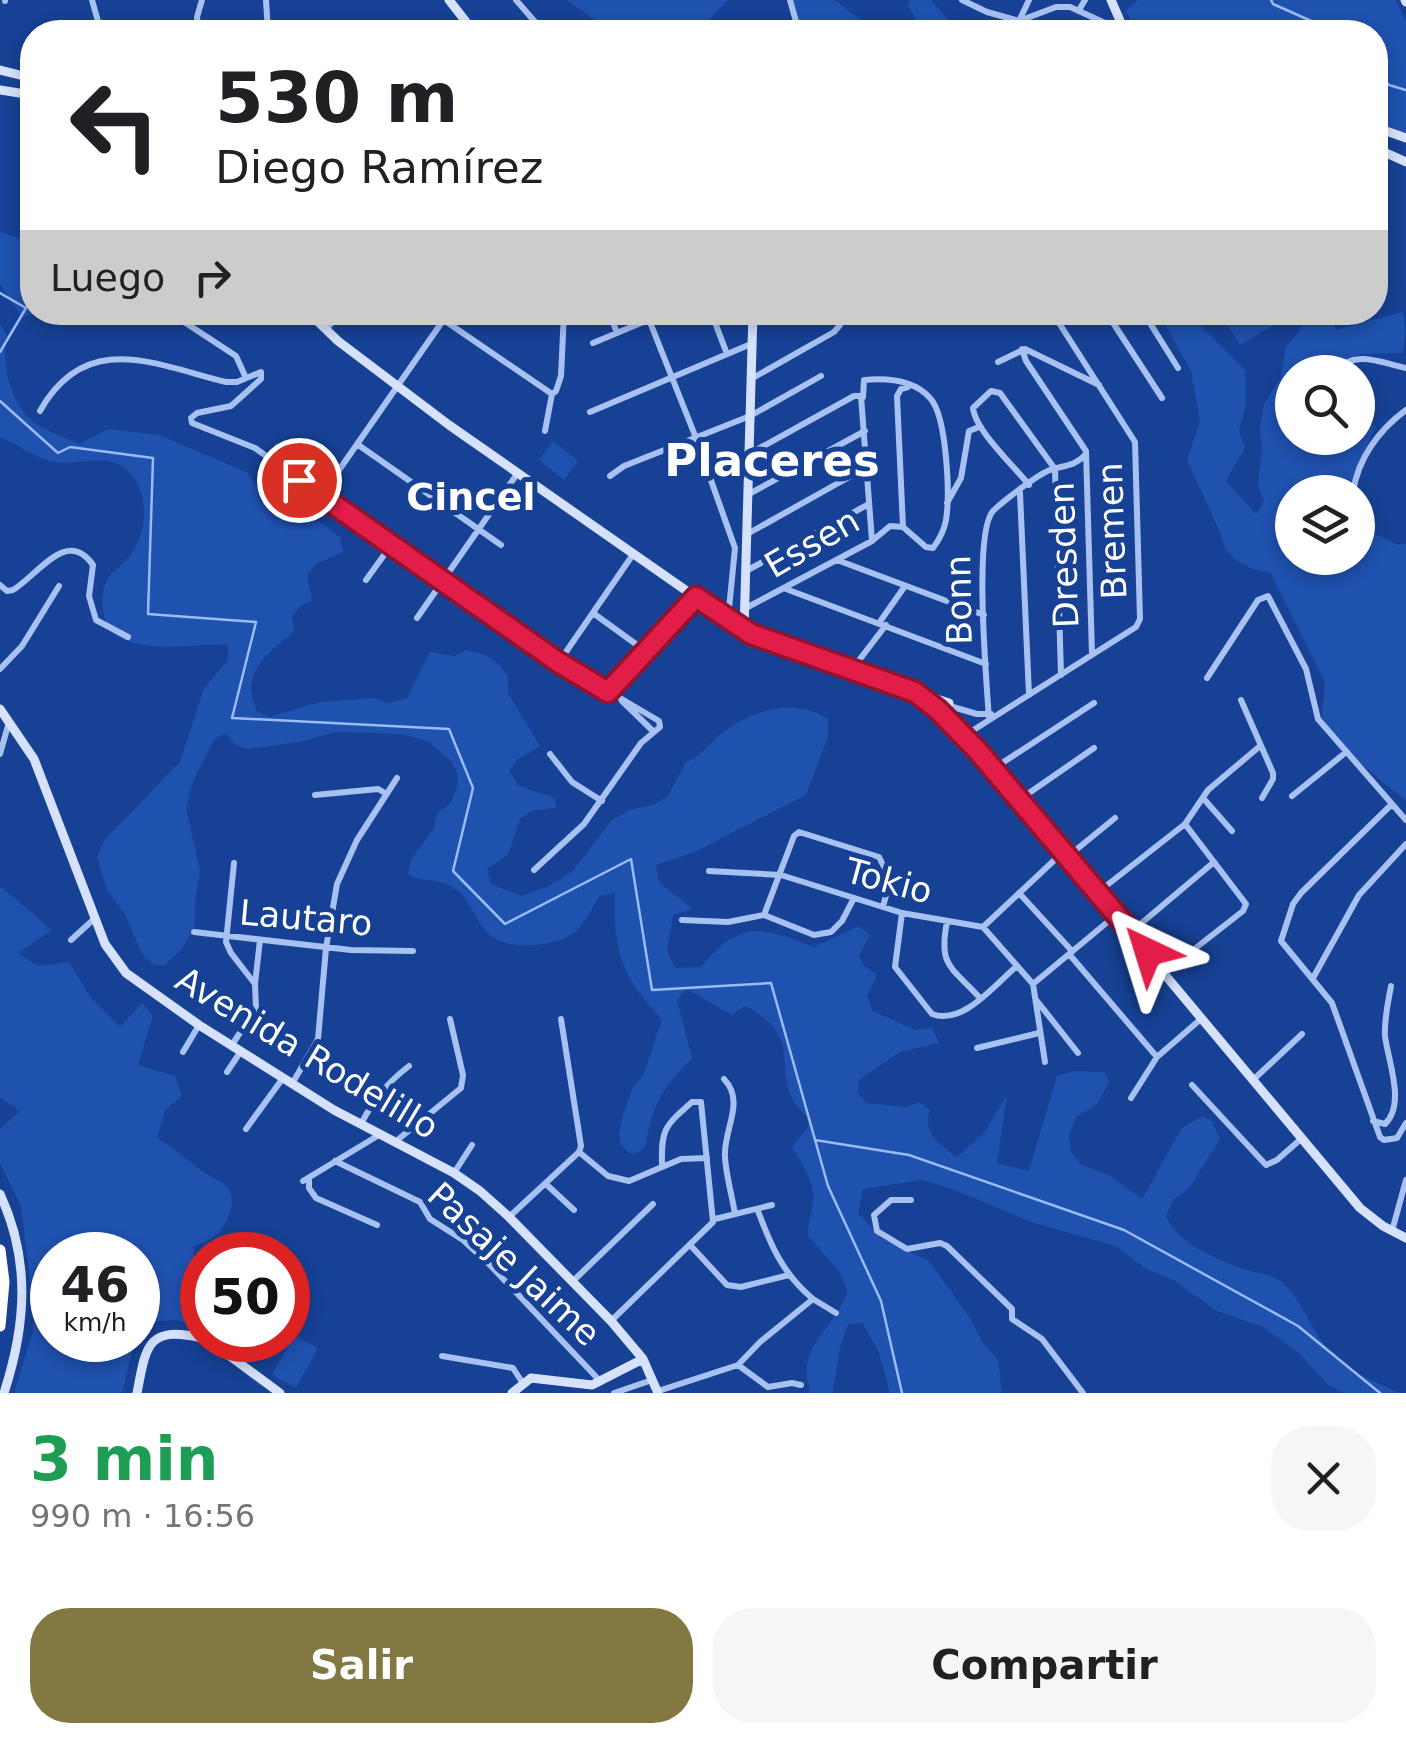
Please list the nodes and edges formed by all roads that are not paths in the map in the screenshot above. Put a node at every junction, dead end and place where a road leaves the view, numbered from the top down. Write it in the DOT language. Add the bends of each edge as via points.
graph roads {
  1 [pos="449,0"];
  2 [pos="516,0"];
  3 [pos="1085,0"];
  4 [pos="967,2"];
  5 [pos="1080,10"];
  6 [pos="465,20"];
  7 [pos="533,20"];
  8 [pos="1016,20"];
  9 [pos="1022,20"];
  10 [pos="1100,20"];
  11 [pos="189,325"];
  12 [pos="320,325"];
  13 [pos="330,325"];
  14 [pos="440,325"];
  15 [pos="449,325"];
  16 [pos="563,325"];
  17 [pos="614,325"];
  18 [pos="631,325"];
  19 [pos="651,325"];
  20 [pos="716,325"];
  21 [pos="753,325"];
  22 [pos="840,325"];
  23 [pos="1060,325"];
  24 [pos="1115,325"];
  25 [pos="1152,325"];
  26 [pos="325,330"];
  27 [pos="617,333"];
  28 [pos="593,343"];
  29 [pos="752,344"];
  30 [pos="1022,349"];
  31 [pos="726,354"];
  32 [pos="1375,360"];
  33 [pos="998,362"];
  34 [pos="1178,368"];
  35 [pos="1406,368"];
  36 [pos="822,376"];
  37 [pos="246,378"];
  38 [pos="672,378"];
  39 [pos="751,380"];
  40 [pos="1100,386"];
  41 [pos="398,387"];
  42 [pos="908,387"];
  43 [pos="552,394"];
  44 [pos="863,398"];
  45 [pos="1162,398"];
  46 [pos="1406,410"];
  47 [pos="40,411"];
  48 [pos="590,412"];
  49 [pos="750,416"];
  50 [pos="979,427"];
  51 [pos="545,431"];
  52 [pos="865,431"];
  53 [pos="696,438"];
  54 [pos="357,444"];
  55 [pos="749,454"];
  56 [pos="1086,454"];
  57 [pos="867,467"];
  58 [pos="1060,468"];
  59 [pos="1087,468"];
  60 [pos="517,474"];
  61 [pos="1358,475"];
  62 [pos="610,476"];
  63 [pos="1029,484"];
  64 [pos="1020,491"];
  65 [pos="749,494"];
  66 [pos="321,496"];
  67 [pos="869,504"];
  68 [pos="947,504"];
  69 [pos="903,526"];
  70 [pos="479,529"];
  71 [pos="749,533"];
  72 [pos="872,540"];
  73 [pos="392,544"];
  74 [pos="501,545"];
  75 [pos="634,553"];
  76 [pos="837,560"];
  77 [pos="748,570"];
  78 [pos="366,580"];
  79 [pos="444,580"];
  80 [pos="0,585"];
  81 [pos="59,586"];
  82 [pos="905,586"];
  83 [pos="786,589"];
  84 [pos="696,597"];
  85 [pos="746,608"];
  86 [pos="593,614"];
  87 [pos="984,615"];
  88 [pos="417,618"];
  89 [pos="728,620"];
  90 [pos="882,624"];
  91 [pos="744,631"];
  92 [pos="128,637"];
  93 [pos="644,650"];
  94 [pos="1092,655"];
  95 [pos="558,662"];
  96 [pos="986,664"];
  97 [pos="0,669"];
  98 [pos="850,672"];
  99 [pos="1061,675"];
  100 [pos="1206,678"];
  101 [pos="608,692"];
  102 [pos="915,692"];
  103 [pos="1029,694"];
  104 [pos="1241,700"];
  105 [pos="949,703"];
  106 [pos="1094,703"];
  107 [pos="0,709"];
  108 [pos="938,710"];
  109 [pos="977,714"];
  110 [pos="992,716"];
  111 [pos="9,721"];
  112 [pos="977,727"];
  113 [pos="964,736"];
  114 [pos="1260,746"];
  115 [pos="1094,748"];
  116 [pos="1345,753"];
  117 [pos="0,754"];
  118 [pos="550,754"];
  119 [pos="993,769"];
  120 [pos="397,778"];
  121 [pos="387,794"];
  122 [pos="314,795"];
  123 [pos="1292,796"];
  124 [pos="1203,798"];
  125 [pos="1262,798"];
  126 [pos="1019,800"];
  127 [pos="602,802"];
  128 [pos="1392,804"];
  129 [pos="1115,818"];
  130 [pos="1406,820"];
  131 [pos="1185,824"];
  132 [pos="1232,832"];
  133 [pos="1406,844"];
  134 [pos="1064,856"];
  135 [pos="1214,862"];
  136 [pos="234,863"];
  137 [pos="534,870"];
  138 [pos="708,871"];
  139 [pos="780,875"];
  140 [pos="1020,893"];
  141 [pos="1097,893"];
  142 [pos="854,898"];
  143 [pos="883,907"];
  144 [pos="902,913"];
  145 [pos="1116,915"];
  146 [pos="764,916"];
  147 [pos="94,919"];
  148 [pos="682,920"];
  149 [pos="947,922"];
  150 [pos="983,927"];
  151 [pos="194,932"];
  152 [pos="1131,932"];
  153 [pos="226,936"];
  154 [pos="71,940"];
  155 [pos="260,940"];
  156 [pos="326,948"];
  157 [pos="413,951"];
  158 [pos="1070,952"];
  159 [pos="1017,966"];
  160 [pos="1165,972"];
  161 [pos="1314,978"];
  162 [pos="255,984"];
  163 [pos="1033,984"];
  164 [pos="1391,986"];
  165 [pos="980,998"];
  166 [pos="1036,1000"];
  167 [pos="1202,1018"];
  168 [pos="450,1019"];
  169 [pos="561,1019"];
  170 [pos="199,1025"];
  171 [pos="1039,1033"];
  172 [pos="1302,1034"];
  173 [pos="236,1048"];
  174 [pos="977,1048"];
  175 [pos="182,1052"];
  176 [pos="1078,1053"];
  177 [pos="1157,1058"];
  178 [pos="1045,1062"];
  179 [pos="409,1066"];
  180 [pos="227,1072"];
  181 [pos="724,1079"];
  182 [pos="1253,1080"];
  183 [pos="287,1081"];
  184 [pos="1192,1085"];
  185 [pos="1131,1098"];
  186 [pos="1372,1121"];
  187 [pos="1406,1122"];
  188 [pos="362,1124"];
  189 [pos="246,1129"];
  190 [pos="380,1134"];
  191 [pos="1302,1138"];
  192 [pos="395,1142"];
  193 [pos="472,1145"];
  194 [pos="580,1152"];
  195 [pos="707,1158"];
  196 [pos="336,1161"];
  197 [pos="662,1166"];
  198 [pos="454,1173"];
  199 [pos="1406,1180"];
  200 [pos="546,1184"];
  201 [pos="0,1194"];
  202 [pos="910,1200"];
  203 [pos="653,1204"];
  204 [pos="772,1206"];
  205 [pos="574,1210"];
  206 [pos="758,1211"];
  207 [pos="735,1214"];
  208 [pos="509,1216"];
  209 [pos="715,1219"];
  210 [pos="377,1225"];
  211 [pos="1392,1231"];
  212 [pos="1406,1238"];
  213 [pos="691,1246"];
  214 [pos="0,1250"];
  215 [pos="789,1274"];
  216 [pos="573,1281"];
  217 [pos="813,1299"];
  218 [pos="836,1313"];
  219 [pos="611,1321"];
  220 [pos="0,1326"];
  221 [pos="180,1336"];
  222 [pos="442,1356"];
  223 [pos="642,1359"];
  224 [pos="237,1362"];
  225 [pos="738,1365"];
  226 [pos="653,1380"];
  227 [pos="522,1382"];
  228 [pos="601,1382"];
  229 [pos="801,1385"];
  230 [pos="658,1392"];
  231 [pos="4,1393"];
  232 [pos="137,1393"];
  233 [pos="280,1393"];
  234 [pos="512,1393"];
  235 [pos="614,1393"];
  236 [pos="1083,1393"];
  1 -- 6 [label="street"];
  2 -- 7 [label="street"];
  3 -- 5 [label="street"];
  4 -- 8 [label="street"];
  5 -- 9 [label="street" via="1056,7"];
  5 -- 10 [label="street"];
  11 -- 37 [label="street" via="236,356"];
  12 -- 26 [label="street"];
  13 -- 26 [label="street"];
  14 -- 41 [label="street"];
  15 -- 43 [label="street"];
  16 -- 43 [label="street" via="561,376"];
  17 -- 27 [label="street"];
  18 -- 27 [label="street"];
  19 -- 38 [label="street"];
  20 -- 31 [label="street"];
  21 -- 29 [label="street"];
  22 -- 39 [label="street"];
  23 -- 40 [label="street, Bremen"];
  24 -- 45 [label="street"];
  25 -- 34 [label="street"];
  26 -- 41 [label="street"];
  27 -- 28 [label="street"];
  29 -- 31 [label="street"];
  29 -- 39 [label="street"];
  30 -- 33 [label="street"];
  30 -- 40 [label="street"];
  30 -- 56 [label="street"];
  31 -- 38 [label="street"];
  32 -- 35 [label="street"];
  36 -- 49 [label="street"];
  37 -- 47 [label="street" via="226,382 146,360 100,360 72,372"];
  37 -- 66 [label="street" via="262,375 231,406 197,413 192,424 247,444"];
  38 -- 48 [label="street"];
  38 -- 53 [label="street"];
  39 -- 49 [label="street"];
  40 -- 94 [label="street, Bremen" via="1135,442 1140,620"];
  41 -- 54 [label="street"];
  41 -- 60 [label="street"];
  42 -- 44 [label="street" via="889,378 864,380"];
  42 -- 68 [label="street" via="936,406"];
  42 -- 69 [label="street" via="897,396"];
  43 -- 51 [label="street"];
  44 -- 52 [label="street"];
  44 -- 55 [label="street" via="854,396"];
  46 -- 61 [label="street" via="1378,433"];
  49 -- 53 [label="street"];
  49 -- 55 [label="street"];
  50 -- 58 [label="street" via="974,408 996,390"];
  50 -- 63 [label="street"];
  50 -- 68 [label="street" via="969,430 966,459"];
  52 -- 57 [label="street"];
  52 -- 65 [label="street"];
  53 -- 62 [label="street"];
  53 -- 89 [label="street" via="735,548"];
  54 -- 66 [label="street"];
  54 -- 70 [label="street"];
  55 -- 65 [label="street"];
  56 -- 58 [label="street, Bonn"];
  56 -- 59 [label="street, Dresden"];
  57 -- 67 [label="street"];
  57 -- 71 [label="street"];
  58 -- 59 [label="street, Bonn"];
  58 -- 63 [label="street, Bonn"];
  58 -- 99 [label="street"];
  59 -- 94 [label="street, Dresden"];
  60 -- 70 [label="street"];
  60 -- 75 [label="street"];
  63 -- 64 [label="street, Bonn"];
  64 -- 87 [label="street, Bonn" via="985,526"];
  64 -- 103 [label="street"];
  65 -- 71 [label="street"];
  66 -- 73 [label="street"];
  67 -- 72 [label="street"];
  67 -- 77 [label="street"];
  68 -- 69 [label="street" via="933,548"];
  69 -- 72 [label="street, Essen" via="890,526"];
  70 -- 74 [label="street"];
  70 -- 79 [label="street"];
  71 -- 77 [label="street"];
  72 -- 76 [label="street, Essen"];
  73 -- 78 [label="street"];
  73 -- 79 [label="street"];
  75 -- 84 [label="street"];
  75 -- 86 [label="street"];
  76 -- 82 [label="street"];
  76 -- 83 [label="street, Essen"];
  77 -- 85 [label="street"];
  79 -- 88 [label="street"];
  79 -- 95 [label="street"];
  80 -- 92 [label="street" via="13,590 58,553 78,551 93,565 96,620"];
  81 -- 97 [label="street"];
  82 -- 87 [label="street"];
  82 -- 90 [label="street"];
  83 -- 85 [label="street, Essen"];
  83 -- 90 [label="street"];
  84 -- 89 [label="street"];
  84 -- 93 [label="street"];
  85 -- 91 [label="street"];
  86 -- 93 [label="street"];
  86 -- 95 [label="street"];
  87 -- 96 [label="street, Bonn"];
  89 -- 91 [label="street"];
  90 -- 96 [label="street"];
  90 -- 98 [label="street"];
  91 -- 98 [label="street"];
  93 -- 101 [label="street"];
  94 -- 99 [label="street"];
  95 -- 101 [label="street"];
  96 -- 110 [label="street, Bonn"];
  98 -- 102 [label="street"];
  99 -- 103 [label="street"];
  100 -- 116 [label="street" via="1258,600 1268,596 1306,669 1318,719"];
  101 -- 127 [label="street" via="660,727 641,743"];
  102 -- 105 [label="street"];
  102 -- 108 [label="street"];
  103 -- 110 [label="street"];
  104 -- 114 [label="street"];
  105 -- 108 [label="street"];
  105 -- 109 [label="street"];
  106 -- 119 [label="street"];
  107 -- 111 [label="street, Avenida Rodelillo"];
  108 -- 113 [label="street"];
  109 -- 110 [label="street"];
  109 -- 112 [label="street"];
  110 -- 112 [label="street"];
  111 -- 117 [label="street"];
  111 -- 147 [label="street, Avenida Rodelillo" via="34,760"];
  112 -- 113 [label="street"];
  113 -- 119 [label="street"];
  114 -- 124 [label="street"];
  114 -- 125 [label="street" via="1273,778"];
  115 -- 126 [label="street"];
  116 -- 123 [label="street"];
  116 -- 128 [label="street"];
  118 -- 127 [label="street" via="572,782"];
  119 -- 126 [label="street"];
  120 -- 121 [label="street"];
  121 -- 122 [label="street"];
  121 -- 156 [label="street" via="337,884"];
  124 -- 131 [label="street"];
  124 -- 132 [label="street"];
  126 -- 134 [label="street"];
  127 -- 137 [label="street"];
  128 -- 130 [label="street"];
  128 -- 161 [label="street" via="1292,904 1281,941"];
  129 -- 134 [label="street"];
  131 -- 135 [label="street"];
  131 -- 141 [label="street"];
  133 -- 161 [label="street" via="1359,895"];
  134 -- 140 [label="street"];
  134 -- 141 [label="street"];
  135 -- 152 [label="street"];
  135 -- 160 [label="street" via="1246,904"];
  136 -- 153 [label="street"];
  138 -- 139 [label="street, Tokio"];
  139 -- 142 [label="street, Tokio"];
  139 -- 143 [label="street" via="797,832 876,855 890,879"];
  139 -- 146 [label="street"];
  140 -- 150 [label="street"];
  140 -- 158 [label="street"];
  141 -- 145 [label="street"];
  142 -- 143 [label="street, Tokio"];
  142 -- 146 [label="street" via="831,932 814,935"];
  143 -- 144 [label="street, Tokio"];
  144 -- 149 [label="street, Tokio"];
  144 -- 165 [label="street" via="895,967 932,1014 962,1012"];
  145 -- 152 [label="street"];
  145 -- 158 [label="street"];
  146 -- 148 [label="street"];
  147 -- 154 [label="street"];
  147 -- 170 [label="street, Avenida Rodelillo" via="126,972"];
  149 -- 150 [label="street, Tokio"];
  149 -- 165 [label="street" via="942,954"];
  150 -- 159 [label="street"];
  151 -- 153 [label="street, Lautaro"];
  152 -- 160 [label="street"];
  153 -- 155 [label="street, Lautaro"];
  153 -- 162 [label="street"];
  155 -- 156 [label="street, Lautaro"];
  155 -- 162 [label="street"];
  156 -- 157 [label="street, Lautaro"];
  156 -- 183 [label="street" via="318,1039"];
  158 -- 163 [label="street"];
  158 -- 177 [label="street"];
  159 -- 163 [label="street"];
  159 -- 165 [label="street"];
  160 -- 167 [label="street"];
  161 -- 186 [label="street" via="1339,1015"];
  162 -- 173 [label="street" via="256,1008"];
  163 -- 166 [label="street"];
  164 -- 186 [label="street" via="1385,1035 1393,1112 1385,1124"];
  166 -- 171 [label="street"];
  166 -- 176 [label="street"];
  167 -- 177 [label="street"];
  167 -- 182 [label="street"];
  168 -- 192 [label="street" via="464,1075 461,1088"];
  169 -- 194 [label="street"];
  170 -- 173 [label="street, Avenida Rodelillo"];
  170 -- 175 [label="street"];
  171 -- 174 [label="street"];
  171 -- 178 [label="street"];
  172 -- 182 [label="street"];
  173 -- 180 [label="street"];
  173 -- 183 [label="street, Avenida Rodelillo"];
  177 -- 185 [label="street"];
  179 -- 188 [label="street" via="380,1092"];
  181 -- 207 [label="street" via="734,1109 725,1157"];
  182 -- 191 [label="street"];
  183 -- 188 [label="street, Avenida Rodelillo"];
  183 -- 189 [label="street"];
  184 -- 191 [label="street" via="1266,1165"];
  186 -- 187 [label="street" via="1384,1140 1397,1138"];
  188 -- 190 [label="street, Avenida Rodelillo"];
  190 -- 192 [label="street, Avenida Rodelillo"];
  190 -- 196 [label="street"];
  191 -- 211 [label="street" via="1360,1208"];
  192 -- 198 [label="street, Avenida Rodelillo"];
  193 -- 198 [label="street"];
  194 -- 197 [label="street" via="625,1181"];
  194 -- 200 [label="street"];
  195 -- 197 [label="street"];
  195 -- 197 [label="street" via="702,1103 692,1102 665,1126"];
  195 -- 209 [label="street"];
  196 -- 210 [label="street" via="306,1179 309,1188 316,1198"];
  196 -- 228 [label="street, Pasaje Jaime" via="420,1202 430,1220 476,1252"];
  198 -- 208 [label="street, Avenida Rodelillo"];
  199 -- 211 [label="street"];
  200 -- 205 [label="street"];
  200 -- 208 [label="street"];
  201 -- 231 [label="street" via="19,1246 24,1301"];
  202 -- 236 [label="street" via="891,1200 874,1214 877,1231 907,1248 946,1246 1012,1309 1012,1318 1042,1339"];
  203 -- 216 [label="street"];
  204 -- 206 [label="street"];
  206 -- 207 [label="street"];
  206 -- 215 [label="street" via="773,1253"];
  207 -- 209 [label="street"];
  208 -- 216 [label="street, Avenida Rodelillo"];
  209 -- 213 [label="street"];
  211 -- 212 [label="street"];
  213 -- 215 [label="street" via="727,1285"];
  213 -- 219 [label="street"];
  214 -- 220 [label="highway"];
  215 -- 217 [label="street"];
  216 -- 219 [label="street, Avenida Rodelillo"];
  217 -- 218 [label="street"];
  217 -- 225 [label="street"];
  219 -- 223 [label="street, Avenida Rodelillo"];
  221 -- 232 [label="street" via="155,1338 144,1355"];
  222 -- 227 [label="street" via="513,1368"];
  223 -- 226 [label="street, Avenida Rodelillo"];
  223 -- 228 [label="street"];
  224 -- 233 [label="street"];
  225 -- 229 [label="street" via="768,1388"];
  225 -- 230 [label="street"];
  226 -- 230 [label="street, Avenida Rodelillo"];
  226 -- 235 [label="street, Pasaje Jaime"];
  227 -- 228 [label="street"];
  227 -- 234 [label="street"];
}
